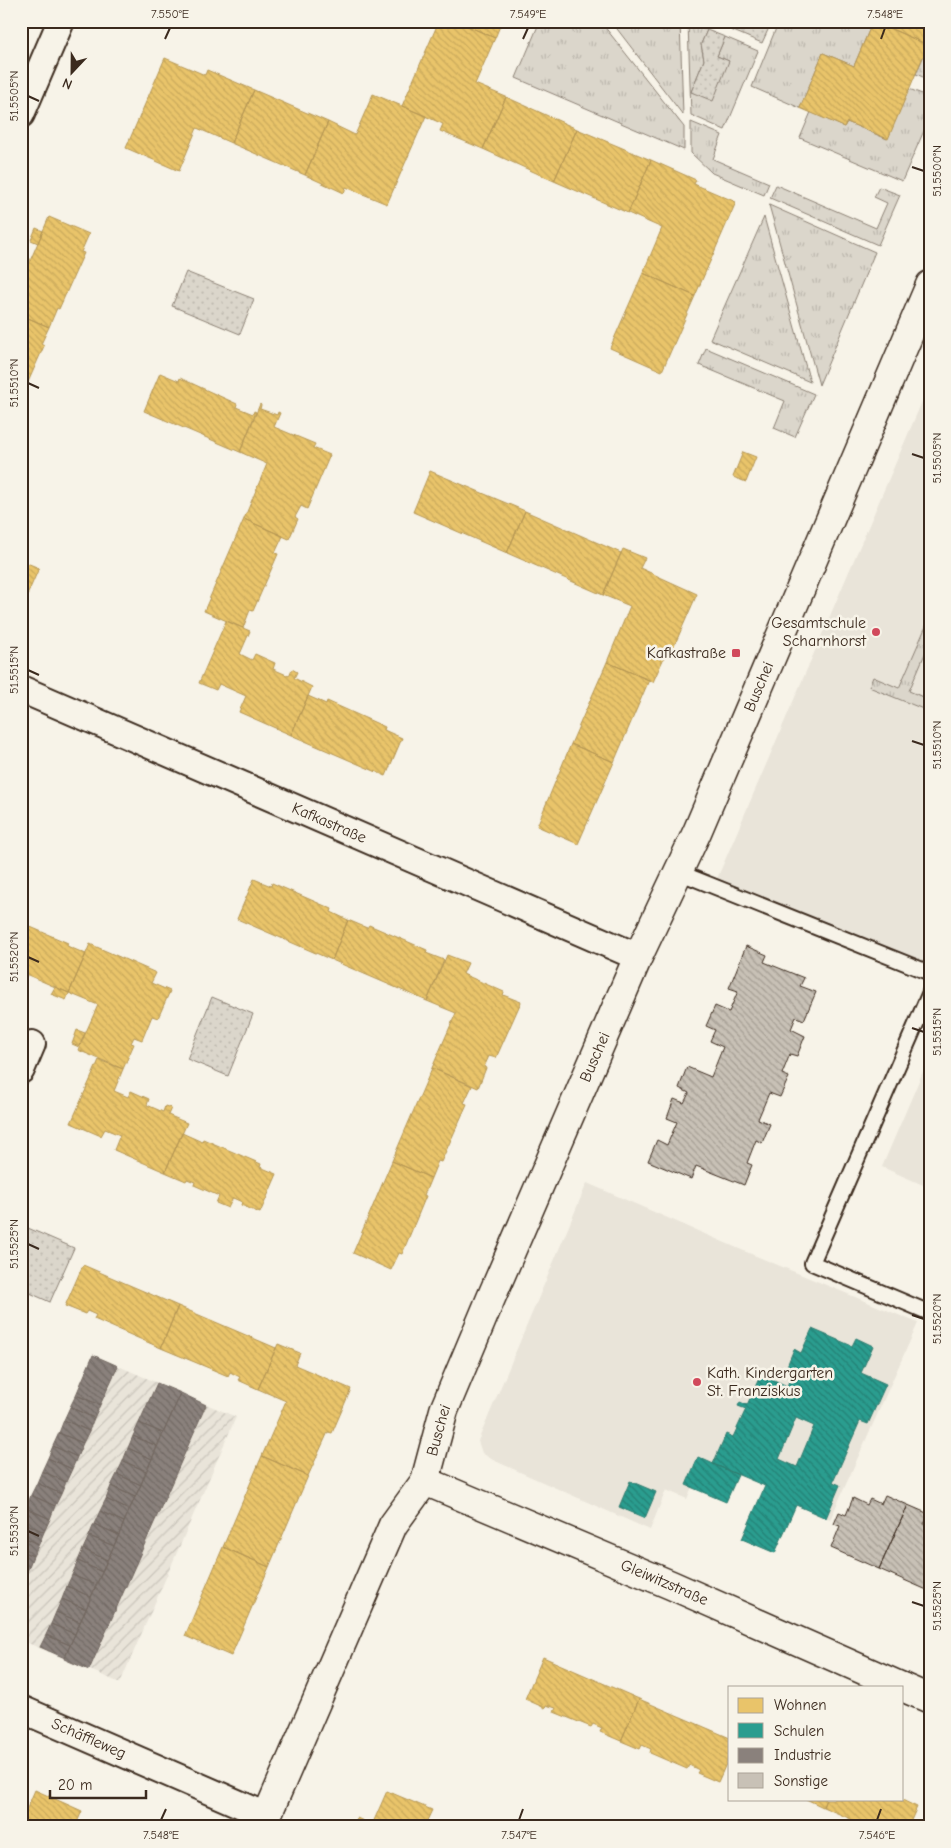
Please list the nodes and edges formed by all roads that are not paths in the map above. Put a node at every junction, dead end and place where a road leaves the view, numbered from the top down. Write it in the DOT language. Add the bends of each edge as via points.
graph roads {
  1 [pos="60,21"];
  2 [pos="21,114"];
  3 [pos="930,286"];
  4 [pos="21,689"];
  5 [pos="678,872"];
  6 [pos="638,957"];
  7 [pos="930,973"];
  8 [pos="930,992"];
  9 [pos="32,1044"];
  10 [pos="21,1070"];
  11 [pos="930,1313"];
  12 [pos="425,1481"];
  13 [pos="900,1686"];
  14 [pos="904,1688"];
  15 [pos="930,1699"];
  16 [pos="21,1709"];
  17 [pos="265,1821"];
  1 -- 2 [label="street"];
  3 -- 5 [label="street, Buschei"];
  4 -- 6 [label="street, Kafkastraße"];
  5 -- 6 [label="street, Buschei"];
  5 -- 7 [label="lane"];
  6 -- 12 [label="street, Buschei" via="444,1410"];
  8 -- 11 [label="lane" via="812,1263"];
  9 -- 10 [label="street"];
  12 -- 13 [label="street, Gleiwitzstraße"];
  12 -- 17 [label="street, Buschei" via="393,1526"];
  14 -- 15 [label="street, Gleiwitzstraße"];
  16 -- 17 [label="street, Schäffleweg"];
}
